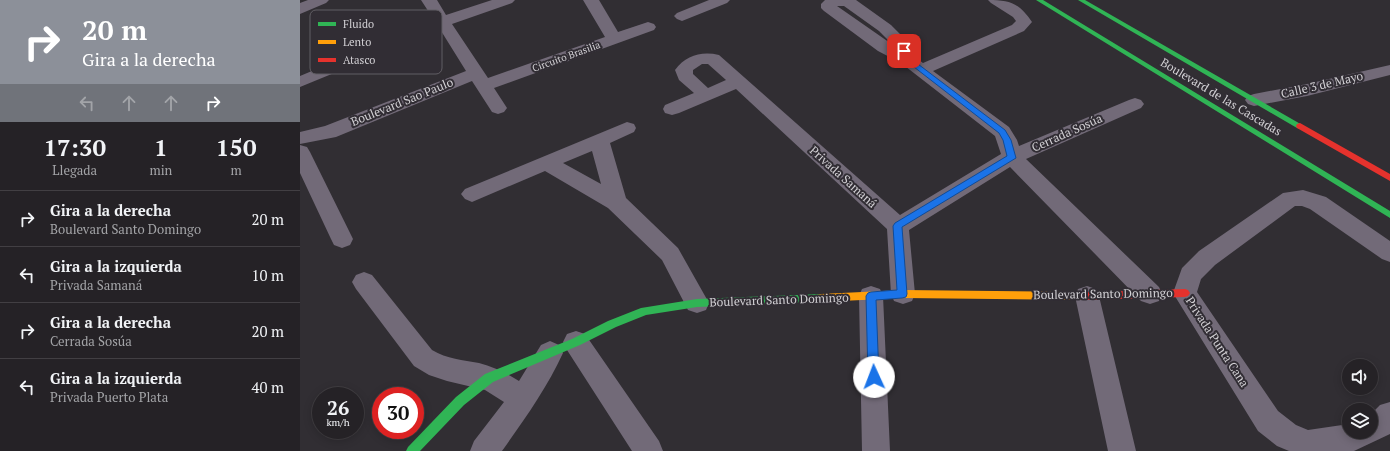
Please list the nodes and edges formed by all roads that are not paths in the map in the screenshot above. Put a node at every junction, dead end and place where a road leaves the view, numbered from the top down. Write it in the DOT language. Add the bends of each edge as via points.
graph roads {
  1 [pos="321,0"];
  2 [pos="429,0"];
  3 [pos="507,0"];
  4 [pos="591,0"];
  5 [pos="722,0"];
  6 [pos="996,0"];
  7 [pos="1039,0"];
  8 [pos="1081,0"];
  9 [pos="300,9"];
  10 [pos="435,10"];
  11 [pos="682,16"];
  12 [pos="442,22"];
  13 [pos="648,26"];
  14 [pos="614,39"];
  15 [pos="907,59"];
  16 [pos="921,70"];
  17 [pos="1390,70"];
  18 [pos="318,74"];
  19 [pos="479,79"];
  20 [pos="300,82"];
  21 [pos="738,82"];
  22 [pos="706,95"];
  23 [pos="1254,100"];
  24 [pos="1134,104"];
  25 [pos="498,108"];
  26 [pos="672,110"];
  27 [pos="627,128"];
  28 [pos="329,132"];
  29 [pos="300,138"];
  30 [pos="599,140"];
  31 [pos="300,152"];
  32 [pos="1012,158"];
  33 [pos="546,163"];
  34 [pos="1390,178"];
  35 [pos="472,194"];
  36 [pos="616,202"];
  37 [pos="1390,215"];
  38 [pos="898,226"];
  39 [pos="342,239"];
  40 [pos="1390,253"];
  41 [pos="364,282"];
  42 [pos="1185,293"];
  43 [pos="902,294"];
  44 [pos="1150,294"];
  45 [pos="871,296"];
  46 [pos="1087,296"];
  47 [pos="697,303"];
  48 [pos="576,342"];
  49 [pos="550,353"];
  50 [pos="489,378"];
  51 [pos="523,399"];
  52 [pos="1390,415"];
  53 [pos="1378,425"];
  54 [pos="1344,439"];
  55 [pos="412,451"];
  56 [pos="484,451"];
  57 [pos="649,451"];
  58 [pos="876,451"];
  59 [pos="1122,451"];
  1 -- 9 [label="street"];
  2 -- 10 [label="street"];
  3 -- 12 [label="street"];
  4 -- 14 [label="street"];
  5 -- 11 [label="street"];
  6 -- 16 [label="street" via="1018,14 1024,22 1018,28"];
  7 -- 37 [label="main road, Boulevard de las Cascadas"];
  8 -- 23 [label="main road, Boulevard de las Cascadas"];
  12 -- 19 [label="street"];
  13 -- 14 [label="street, Circuito Brasilia"];
  14 -- 19 [label="street, Circuito Brasilia"];
  15 -- 15 [label="street" via="900,43 885,28 848,1 834,1 829,4 829,8 866,35"];
  15 -- 16 [label="street"];
  16 -- 32 [label="street" via="1002,132"];
  17 -- 23 [label="street, Calle 3 de Mayo"];
  18 -- 20 [label="street"];
  19 -- 25 [label="street"];
  19 -- 28 [label="street, Boulevard Sao Paulo"];
  21 -- 22 [label="street"];
  21 -- 22 [label="street, Privada Samaná" via="713,59 696,60 688,64 684,70 685,76"];
  21 -- 38 [label="street, Privada Samaná"];
  22 -- 26 [label="street"];
  23 -- 34 [label="main road, Boulevard de las Cascadas"];
  24 -- 32 [label="street, Cerrada Sosúa"];
  27 -- 30 [label="street"];
  28 -- 29 [label="street, Boulevard Sao Paulo"];
  28 -- 31 [label="street, Boulevard Sao Paulo"];
  30 -- 33 [label="street"];
  30 -- 36 [label="street"];
  31 -- 39 [label="street"];
  32 -- 38 [label="street, Cerrada Sosúa"];
  32 -- 44 [label="street"];
  33 -- 35 [label="street"];
  33 -- 36 [label="street"];
  36 -- 47 [label="street" via="670,254"];
  38 -- 43 [label="street"];
  40 -- 42 [label="street, Privada Punta Cana" via="1318,203 1303,198 1290,199 1206,258 1190,275"];
  41 -- 50 [label="street" via="423,358 445,370"];
  42 -- 44 [label="main road, Boulevard Santo Domingo"];
  42 -- 54 [label="street, Privada Punta Cana" via="1268,421 1287,436 1308,444"];
  43 -- 45 [label="main road, Boulevard Santo Domingo"];
  43 -- 46 [label="main road, Boulevard Santo Domingo"];
  44 -- 46 [label="main road, Boulevard Santo Domingo"];
  45 -- 47 [label="main road, Boulevard Santo Domingo"];
  45 -- 58 [label="street"];
  46 -- 59 [label="street"];
  47 -- 48 [label="main road, Boulevard Santo Domingo" via="645,311"];
  48 -- 49 [label="main road, Boulevard Santo Domingo"];
  48 -- 57 [label="street"];
  49 -- 50 [label="main road, Boulevard Santo Domingo"];
  49 -- 51 [label="street"];
  50 -- 51 [label="street"];
  50 -- 55 [label="main road, Boulevard Santo Domingo" via="460,401"];
  51 -- 56 [label="street"];
  52 -- 53 [label="street"];
}
